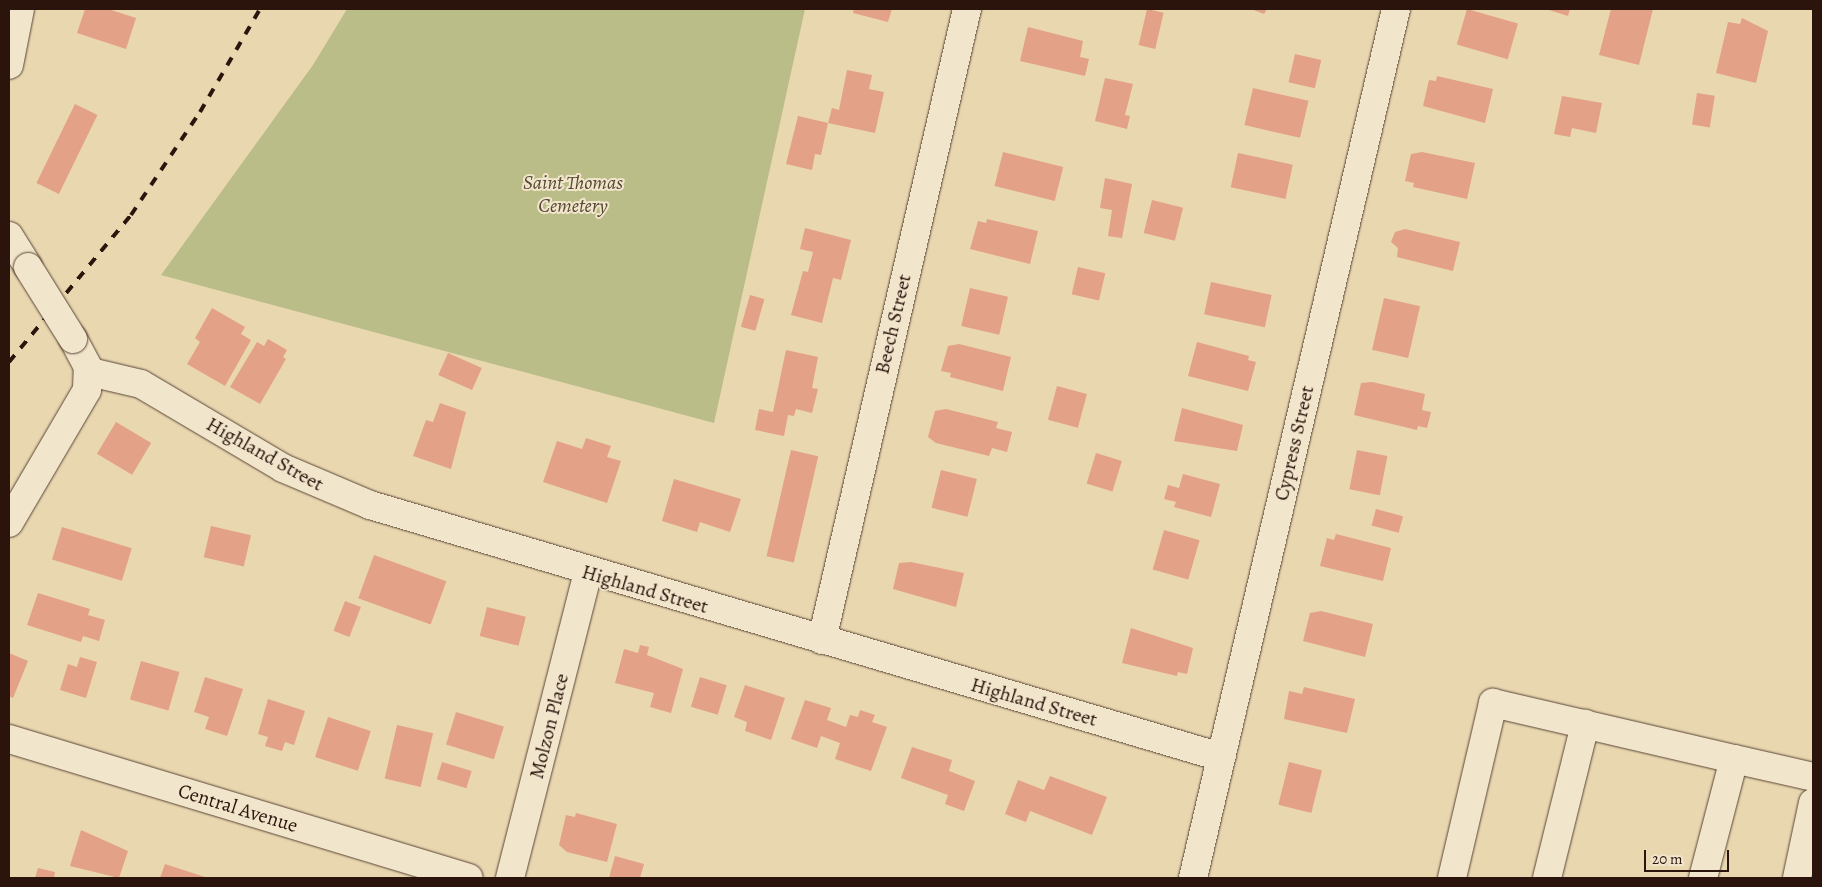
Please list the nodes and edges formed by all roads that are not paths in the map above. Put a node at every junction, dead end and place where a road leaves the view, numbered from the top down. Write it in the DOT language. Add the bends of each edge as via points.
graph roads {
  1 [pos="20,9"];
  2 [pos="967,9"];
  3 [pos="1396,9"];
  4 [pos="9,65"];
  5 [pos="9,236"];
  6 [pos="90,372"];
  7 [pos="9,522"];
  8 [pos="588,573"];
  9 [pos="822,640"];
  10 [pos="1585,724"];
  11 [pos="9,739"];
  12 [pos="1221,757"];
  13 [pos="1734,759"];
  14 [pos="1813,777"];
  15 [pos="1813,803"];
  16 [pos="468,878"];
  17 [pos="510,878"];
  18 [pos="1193,878"];
  19 [pos="1452,878"];
  20 [pos="1547,878"];
  21 [pos="1704,878"];
  22 [pos="1797,878"];
  1 -- 4 [label="street"];
  2 -- 9 [label="street, Beech Street"];
  3 -- 12 [label="street, Cypress Street"];
  5 -- 6 [label="street, bridge"];
  6 -- 7 [label="street" via="84,397"];
  6 -- 8 [label="street, Highland Street" via="141,384 330,490"];
  8 -- 9 [label="street, Highland Street"];
  8 -- 17 [label="street, Molzon Place"];
  9 -- 12 [label="street, Highland Street"];
  10 -- 13 [label="street"];
  10 -- 19 [label="street" via="1493,703"];
  10 -- 20 [label="street"];
  11 -- 16 [label="street, Central Avenue"];
  12 -- 18 [label="street, Cypress Street"];
  13 -- 14 [label="street"];
  13 -- 21 [label="street"];
  15 -- 22 [label="street"];
}
